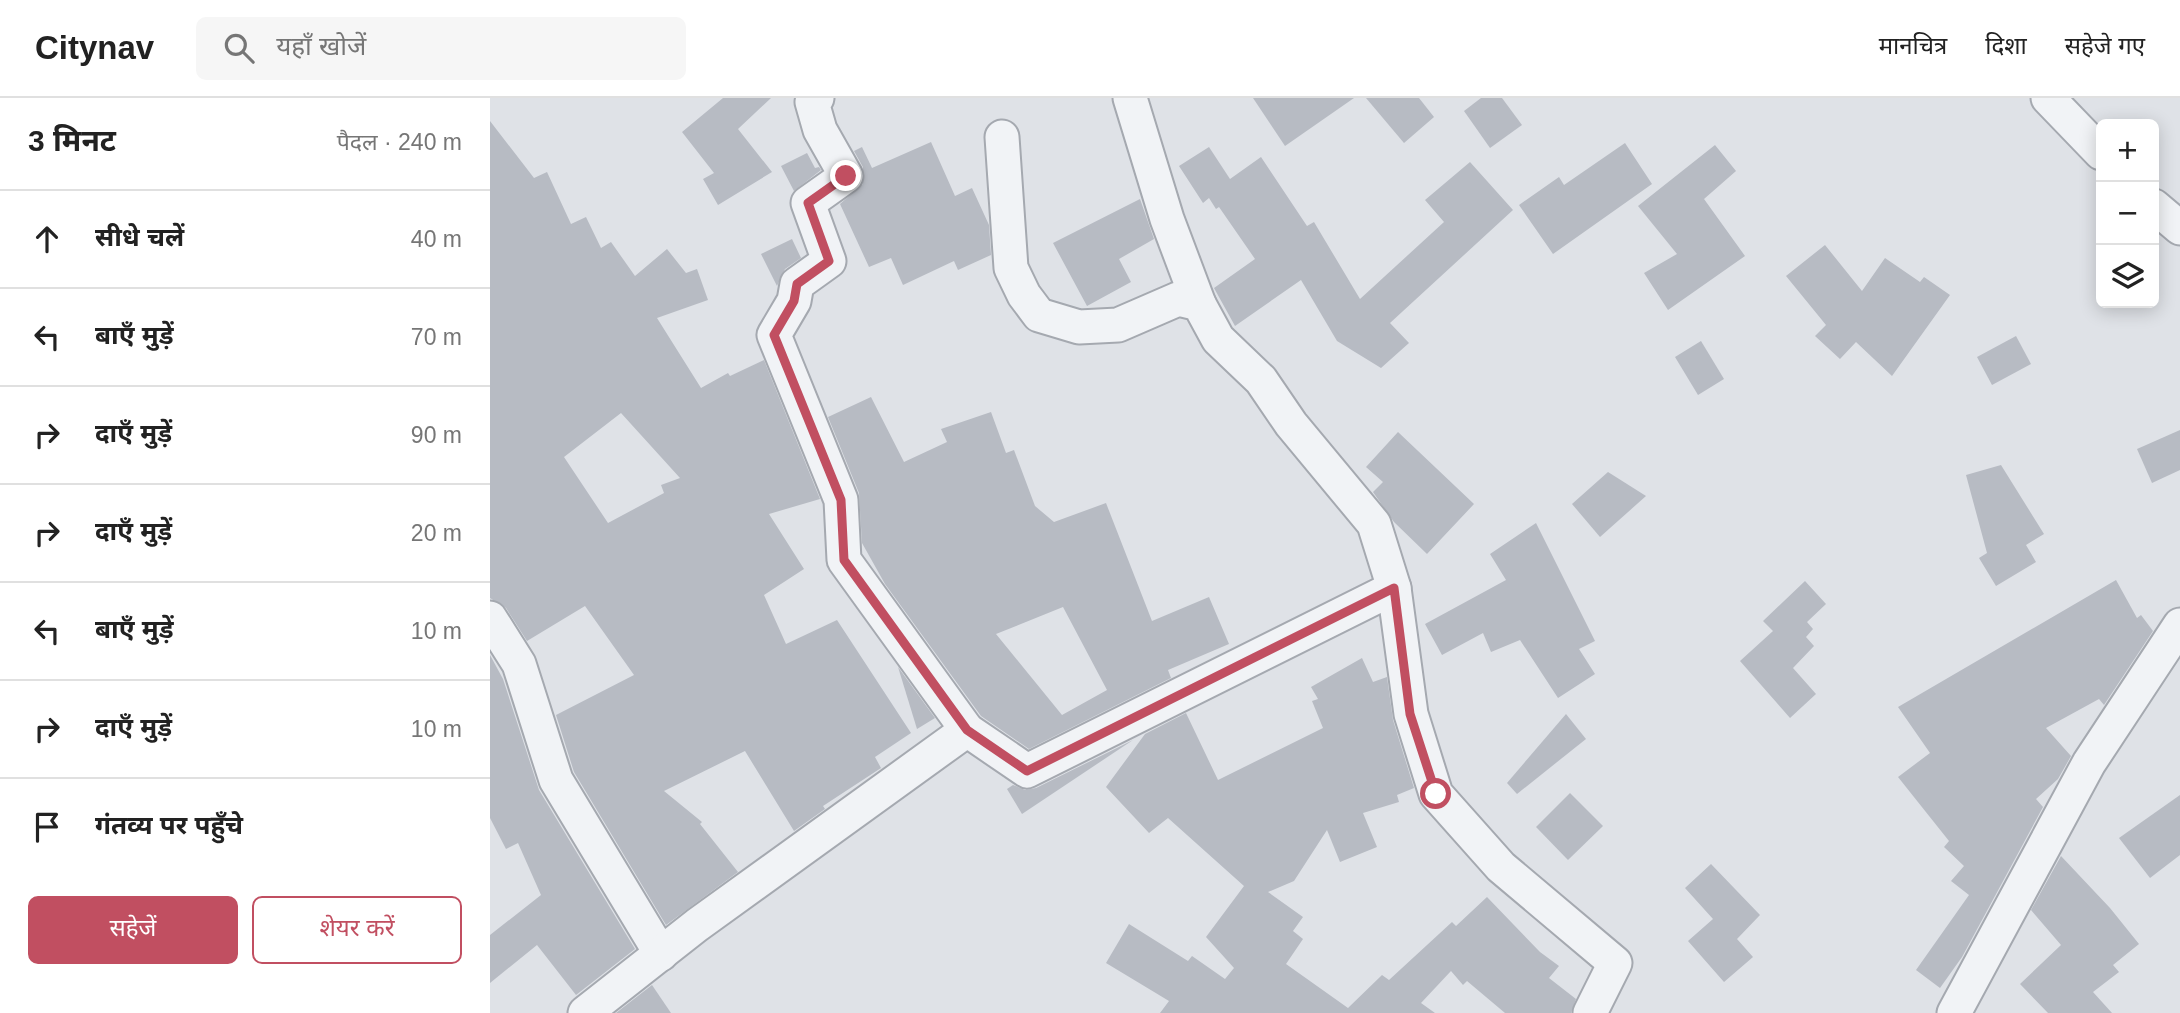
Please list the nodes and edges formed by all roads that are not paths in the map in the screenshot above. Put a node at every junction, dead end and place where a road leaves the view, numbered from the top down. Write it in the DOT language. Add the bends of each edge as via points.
graph roads {
  1 [pos="817,98"];
  2 [pos="1130,98"];
  3 [pos="2048,98"];
  4 [pos="1002,137"];
  5 [pos="2096,148"];
  6 [pos="2159,210"];
  7 [pos="2180,228"];
  8 [pos="1199,304"];
  9 [pos="1394,588"];
  10 [pos="490,618"];
  11 [pos="2180,625"];
  12 [pos="967,730"];
  13 [pos="661,954"];
  14 [pos="586,1013"];
  15 [pos="1590,1013"];
  16 [pos="1954,1013"];
  1 -- 12 [label="street" via="812,102 820,130 846,176 808,203 829,261 797,284 794,301 774,335 841,500 844,560"];
  2 -- 8 [label="street"];
  3 -- 5 [label="street"];
  4 -- 8 [label="street" via="1011,268 1039,315 1079,327 1118,325 1178,299"];
  6 -- 7 [label="street"];
  8 -- 9 [label="street" via="1218,338 1261,380 1291,424 1374,524"];
  9 -- 12 [label="street" via="1027,771"];
  9 -- 15 [label="street" via="1410,714 1436,794 1501,867 1615,963"];
  10 -- 13 [label="street" via="519,664 556,780"];
  11 -- 16 [label="street" via="2089,763"];
  12 -- 13 [label="street"];
  13 -- 14 [label="street"];
}
